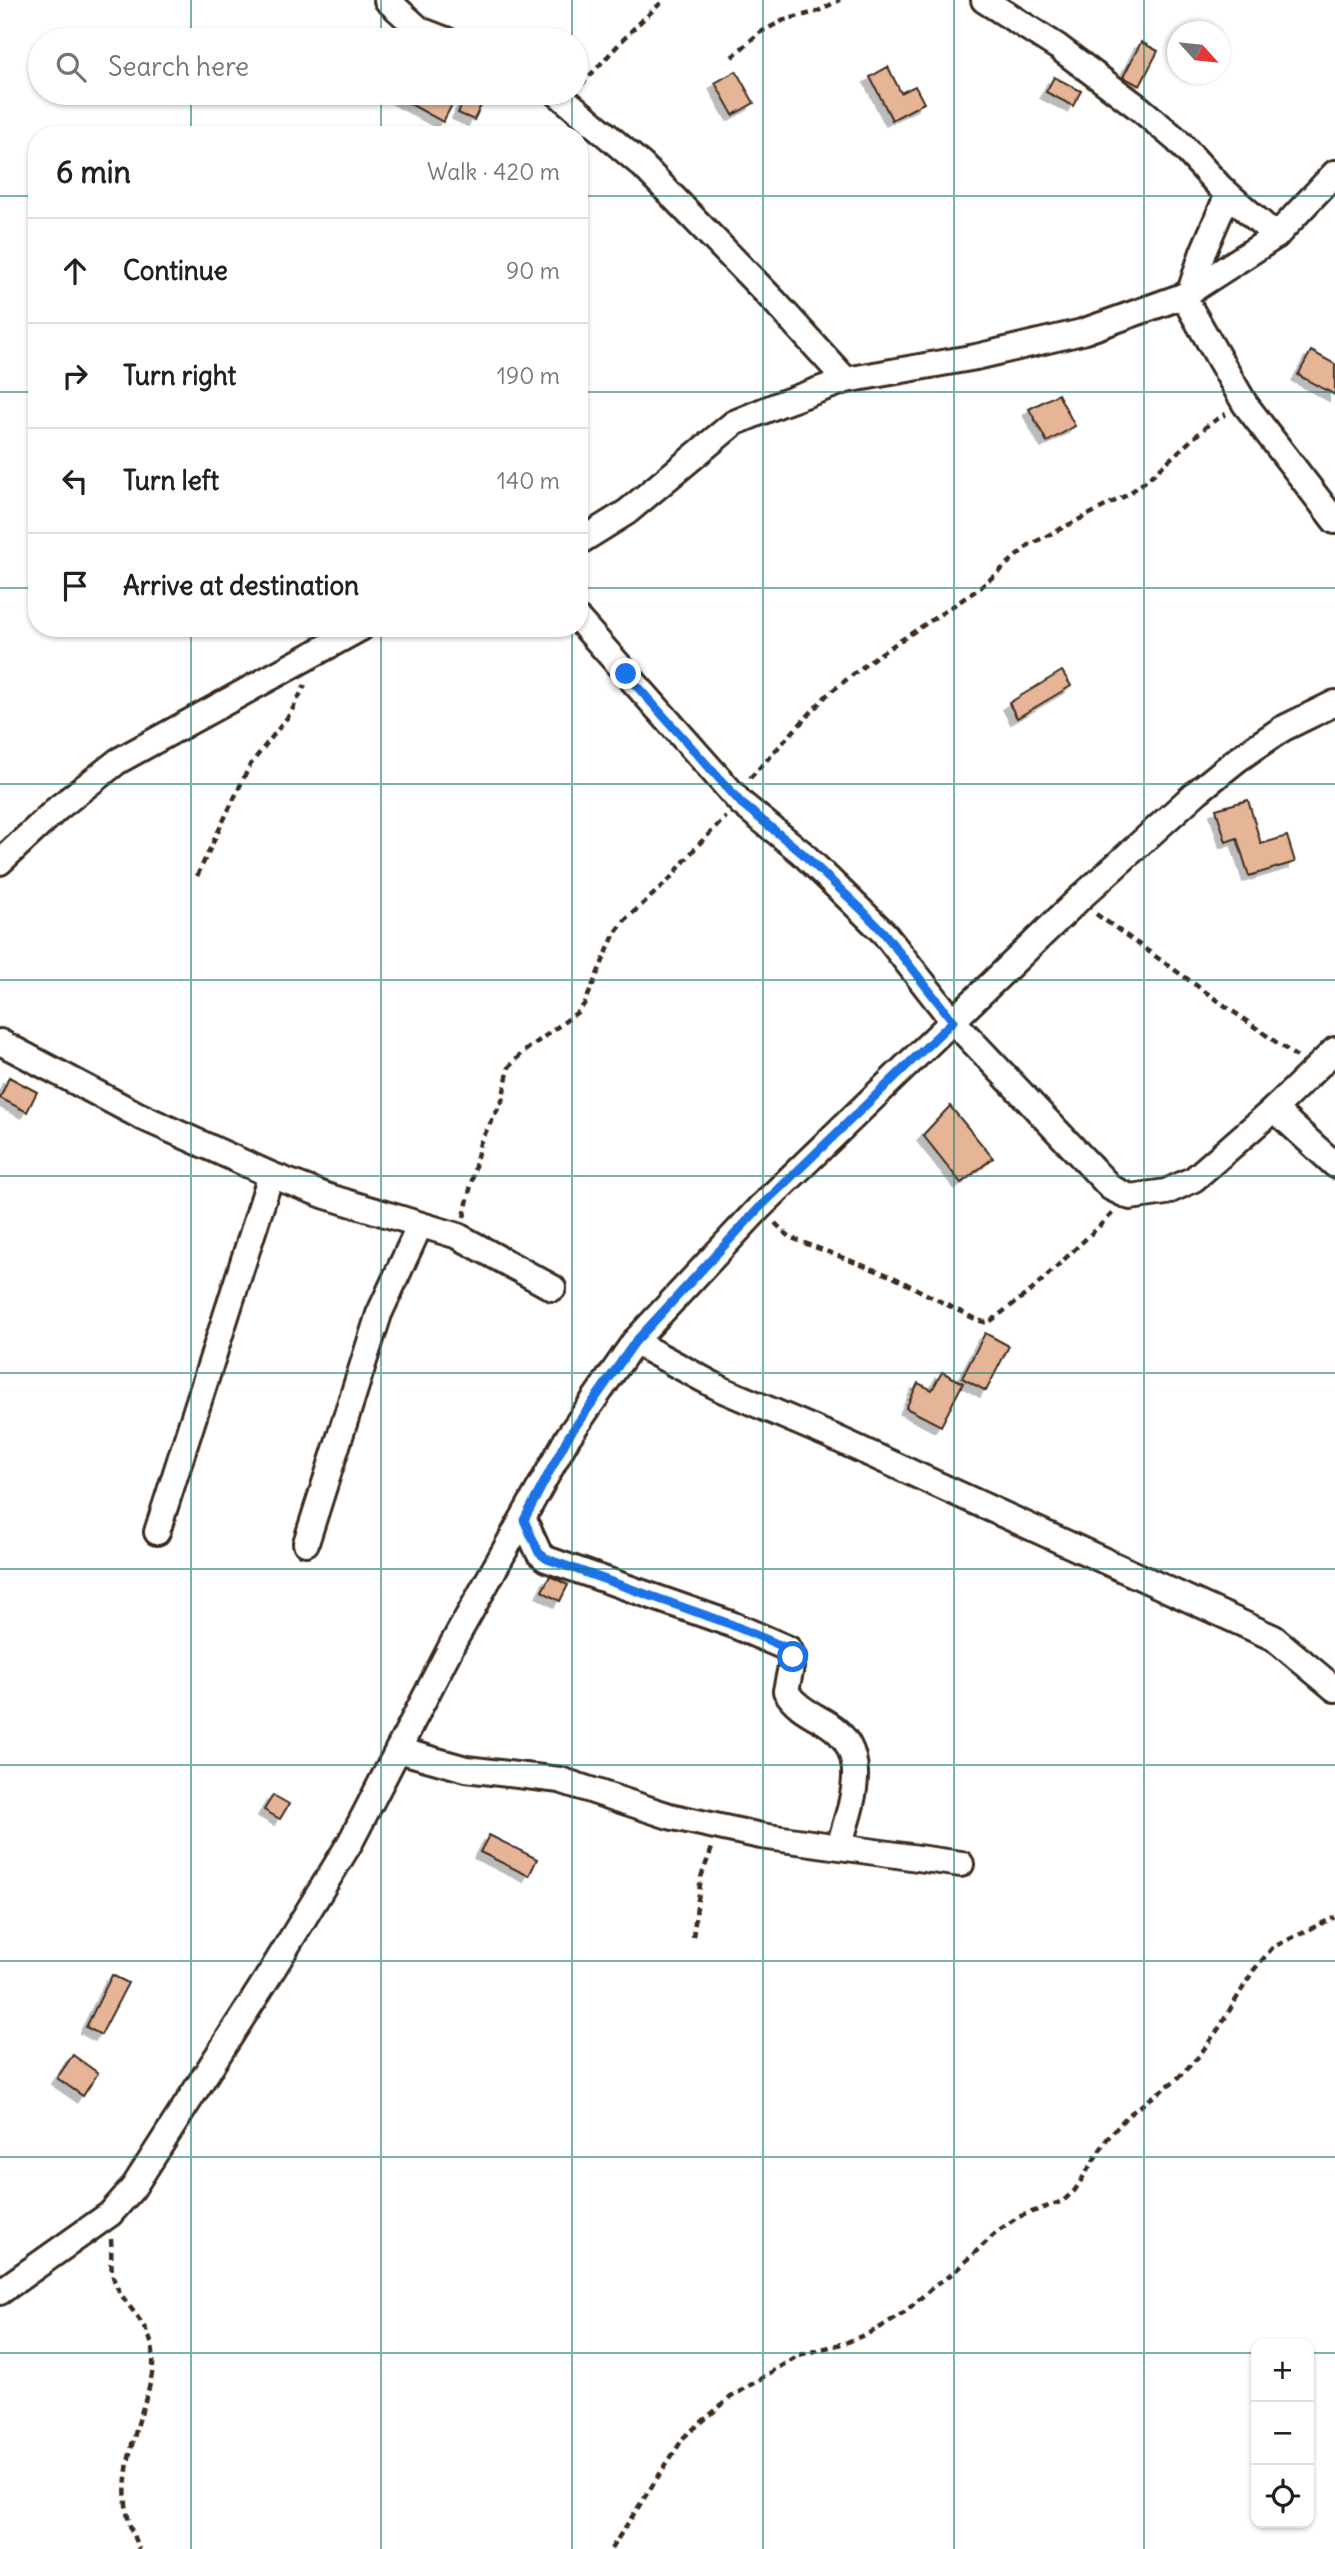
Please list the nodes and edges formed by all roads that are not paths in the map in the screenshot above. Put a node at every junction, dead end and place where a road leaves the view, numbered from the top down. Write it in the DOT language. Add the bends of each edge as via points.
graph roads {
  1 [pos="387,0"];
  2 [pos="984,0"];
  3 [pos="418,28"];
  4 [pos="571,105"];
  5 [pos="1335,173"];
  6 [pos="1228,194"];
  7 [pos="1276,236"];
  8 [pos="1186,294"];
  9 [pos="846,380"];
  10 [pos="1335,521"];
  11 [pos="588,536"];
  12 [pos="588,630"];
  13 [pos="346,637"];
  14 [pos="1335,703"];
  15 [pos="0,862"];
  16 [pos="953,1021"];
  17 [pos="2,1047"];
  18 [pos="1335,1050"];
  19 [pos="1274,1110"];
  20 [pos="1335,1165"];
  21 [pos="271,1175"];
  22 [pos="420,1225"];
  23 [pos="553,1288"];
  24 [pos="635,1342"];
  25 [pos="524,1520"];
  26 [pos="157,1532"];
  27 [pos="306,1544"];
  28 [pos="1335,1689"];
  29 [pos="398,1750"];
  30 [pos="839,1846"];
  31 [pos="961,1864"];
  32 [pos="0,2292"];
  1 -- 3 [label="street"];
  2 -- 6 [label="street" via="1058,47 1139,108"];
  4 -- 9 [label="street" via="643,166"];
  5 -- 7 [label="street"];
  6 -- 7 [label="street"];
  6 -- 8 [label="street"];
  7 -- 8 [label="street"];
  8 -- 9 [label="street" via="1082,332 1027,346"];
  8 -- 10 [label="street" via="1245,404"];
  9 -- 11 [label="street" via="734,423 627,512"];
  12 -- 16 [label="street" via="741,803 802,853 884,933"];
  13 -- 15 [label="street" via="118,761"];
  14 -- 16 [label="street" via="1282,729 1197,792"];
  16 -- 19 [label="street" via="1111,1188 1130,1197 1166,1192 1194,1179"];
  16 -- 24 [label="street" via="759,1208"];
  17 -- 21 [label="street"];
  18 -- 19 [label="street"];
  19 -- 20 [label="street"];
  21 -- 22 [label="street"];
  21 -- 26 [label="street"];
  22 -- 23 [label="street" via="458,1236"];
  22 -- 27 [label="street" via="379,1314"];
  24 -- 25 [label="street" via="568,1437"];
  24 -- 28 [label="street" via="723,1390 1274,1638"];
  25 -- 29 [label="street"];
  25 -- 30 [label="street" via="539,1553 554,1563 789,1649 793,1657 786,1691 800,1708 841,1733 853,1758 856,1791"];
  29 -- 30 [label="street" via="466,1769 560,1780 669,1816 761,1836"];
  29 -- 32 [label="street" via="351,1840 133,2188 110,2214"];
  30 -- 31 [label="street"];
}
